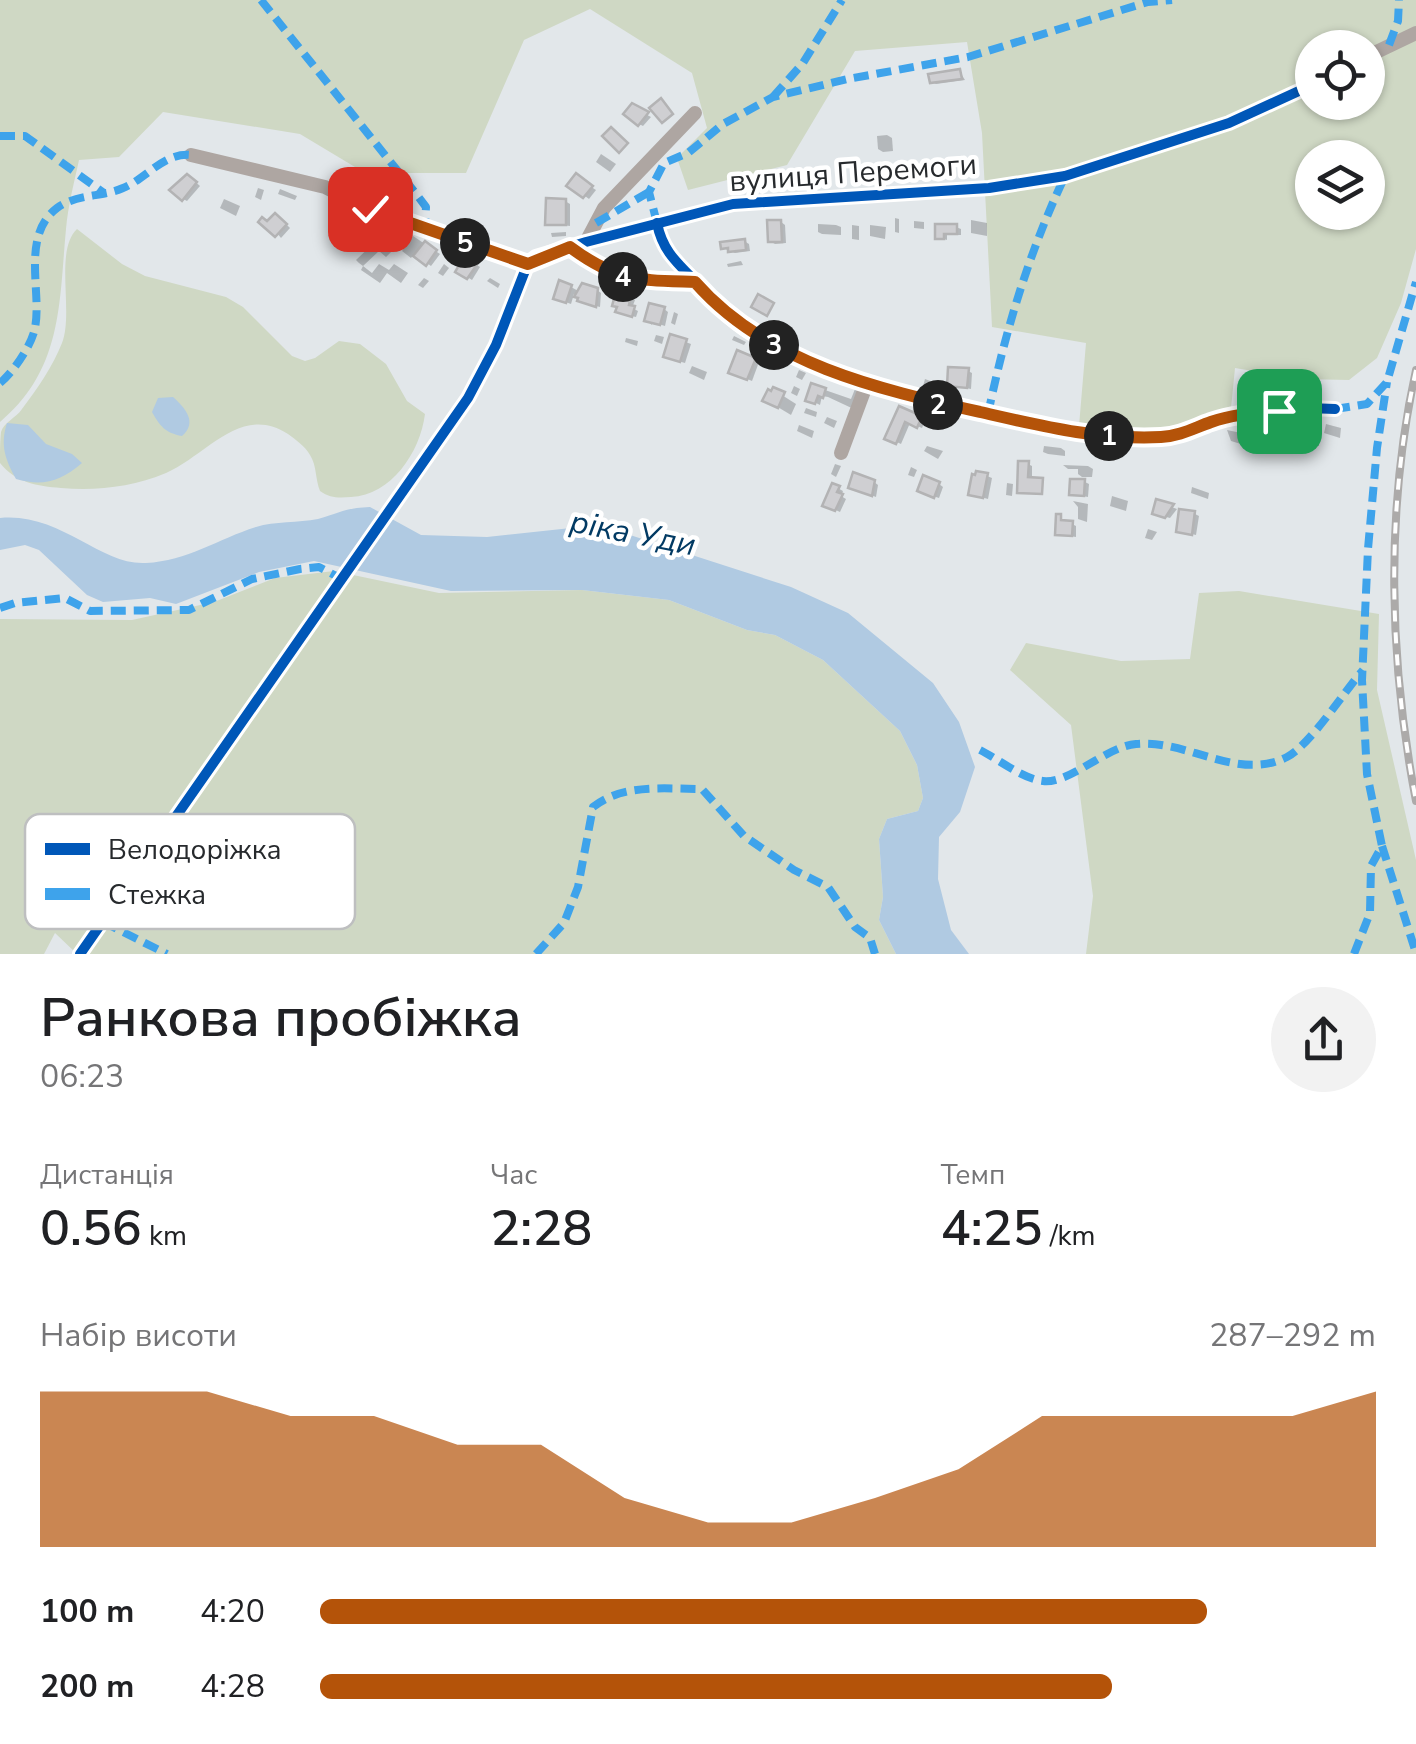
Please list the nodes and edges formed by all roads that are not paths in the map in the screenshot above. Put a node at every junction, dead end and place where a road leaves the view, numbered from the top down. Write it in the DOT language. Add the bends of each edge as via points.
graph roads {
  1 [pos="1416,33"];
  2 [pos="1385,48"];
  3 [pos="1295,93"];
  4 [pos="694,113"];
  5 [pos="190,155"];
  6 [pos="657,224"];
  7 [pos="586,242"];
  8 [pos="570,247"];
  9 [pos="528,264"];
  10 [pos="695,282"];
  11 [pos="867,383"];
  12 [pos="1335,409"];
  13 [pos="841,453"];
  14 [pos="178,814"];
  15 [pos="97,929"];
  16 [pos="80,954"];
  1 -- 2 [label="street"];
  3 -- 6 [label="street, вулиця Перемоги" via="1217,128 1066,176 989,188 746,202"];
  4 -- 7 [label="street" via="604,208"];
  5 -- 9 [label="street" via="324,187"];
  6 -- 7 [label="street, вулиця Перемоги"];
  6 -- 10 [label="street" via="669,256"];
  7 -- 8 [label="street, вулиця Перемоги"];
  8 -- 9 [label="street, вулиця Перемоги"];
  8 -- 10 [label="street" via="600,269 629,279"];
  9 -- 14 [label="street" via="484,369"];
  10 -- 11 [label="street" via="749,331"];
  11 -- 12 [label="street" via="1048,430 1103,436 1166,437 1238,415"];
  11 -- 13 [label="street"];
  15 -- 16 [label="street"];
}
